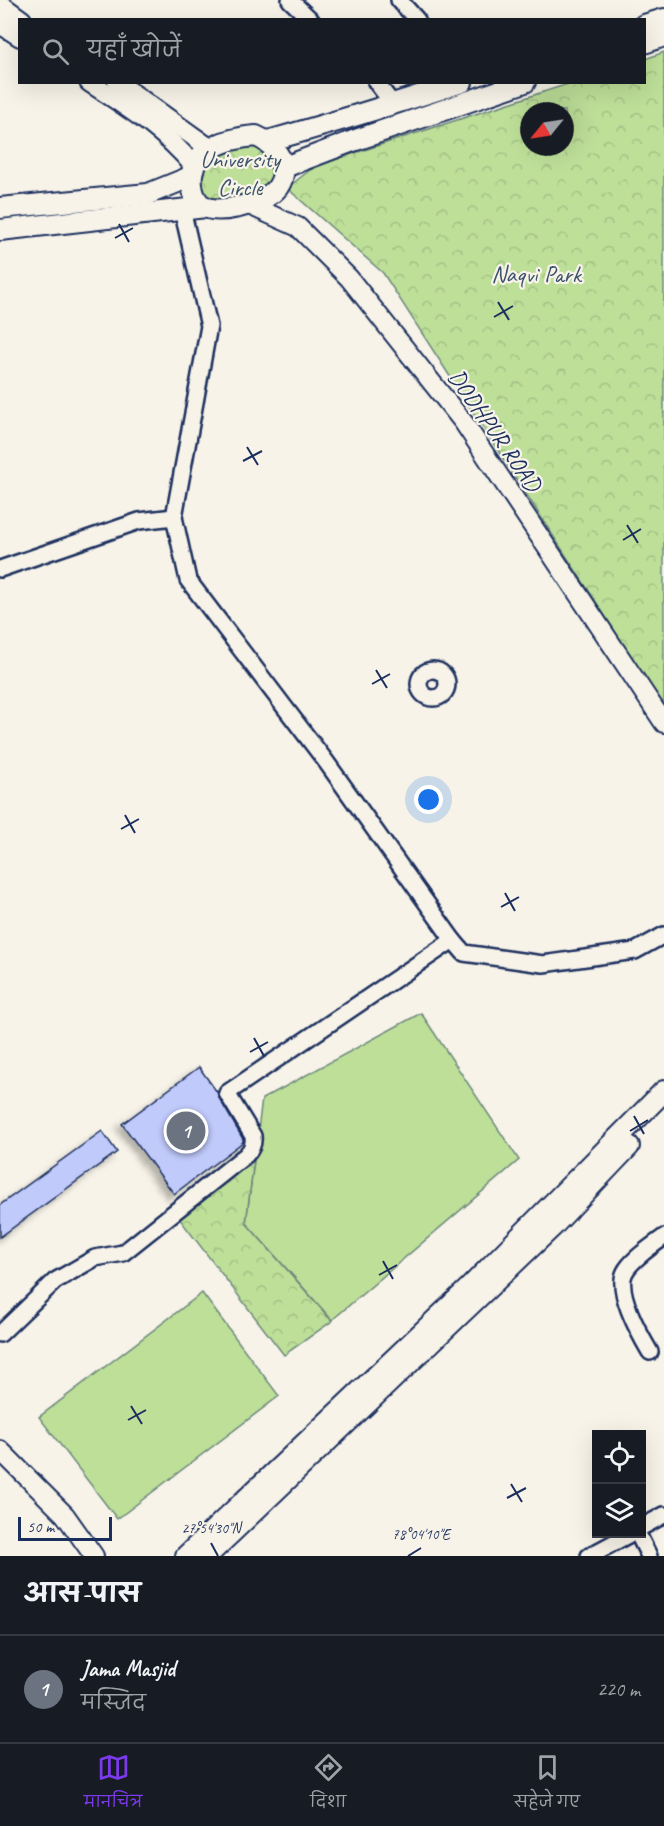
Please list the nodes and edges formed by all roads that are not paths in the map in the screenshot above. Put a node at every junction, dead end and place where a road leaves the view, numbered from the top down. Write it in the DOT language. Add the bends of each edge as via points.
graph roads {
  1 [pos="290,0"];
  2 [pos="399,0"];
  3 [pos="0,4"];
  4 [pos="19,18"];
  5 [pos="309,18"];
  6 [pos="415,18"];
  7 [pos="664,19"];
  8 [pos="0,24"];
  9 [pos="646,25"];
  10 [pos="18,36"];
  11 [pos="664,36"];
  12 [pos="646,43"];
  13 [pos="92,84"];
  14 [pos="120,84"];
  15 [pos="378,84"];
  16 [pos="455,84"];
  17 [pos="519,84"];
  18 [pos="392,103"];
  19 [pos="268,141"];
  20 [pos="211,149"];
  21 [pos="282,168"];
  22 [pos="192,171"];
  23 [pos="247,204"];
  24 [pos="206,207"];
  25 [pos="0,208"];
  26 [pos="182,209"];
  27 [pos="0,231"];
  28 [pos="174,517"];
  29 [pos="0,568"];
  30 [pos="664,723"];
  31 [pos="664,935"];
  32 [pos="453,940"];
  33 [pos="664,1091"];
  34 [pos="664,1109"];
  35 [pos="664,1237"];
  36 [pos="0,1334"];
  37 [pos="650,1352"];
  38 [pos="0,1450"];
  39 [pos="664,1515"];
  40 [pos="646,1525"];
  41 [pos="621,1538"];
  42 [pos="640,1538"];
  43 [pos="93,1556"];
  44 [pos="186,1556"];
  45 [pos="207,1556"];
  46 [pos="589,1556"];
  47 [pos="649,1556"];
  1 -- 5 [label="street"];
  2 -- 6 [label="street"];
  3 -- 4 [label="street"];
  7 -- 9 [label="main road"];
  8 -- 10 [label="street"];
  11 -- 12 [label="main road"];
  13 -- 22 [label="street" via="152,124 176,145"];
  14 -- 20 [label="street"];
  15 -- 18 [label="street"];
  16 -- 18 [label="main road"];
  17 -- 21 [label="main road"];
  18 -- 19 [label="main road"];
  19 -- 20 [label="main road" via="256,136 235,138"];
  19 -- 21 [label="main road" via="277,150"];
  20 -- 22 [label="main road"];
  21 -- 23 [label="main road" via="278,187"];
  22 -- 24 [label="main road" via="193,193"];
  22 -- 25 [label="main road" via="148,194"];
  23 -- 24 [label="main road" via="218,210"];
  23 -- 30 [label="street, DODHPUR ROAD" via="298,227 349,278 464,423"];
  24 -- 26 [label="main road"];
  26 -- 27 [label="main road"];
  26 -- 28 [label="street" via="209,326"];
  28 -- 29 [label="street" via="139,521"];
  28 -- 32 [label="street" via="188,580 327,763"];
  31 -- 32 [label="street" via="634,951 543,964 464,953"];
  32 -- 36 [label="street" via="227,1093 253,1136 251,1150 123,1253 95,1258 55,1281"];
  33 -- 44 [label="main road" via="469,1288"];
  34 -- 45 [label="main road" via="544,1235"];
  35 -- 37 [label="street" via="630,1265 622,1280 628,1307"];
  38 -- 43 [label="street" via="65,1515"];
  39 -- 40 [label="street"];
  41 -- 46 [label="street"];
  42 -- 47 [label="street"];
}
